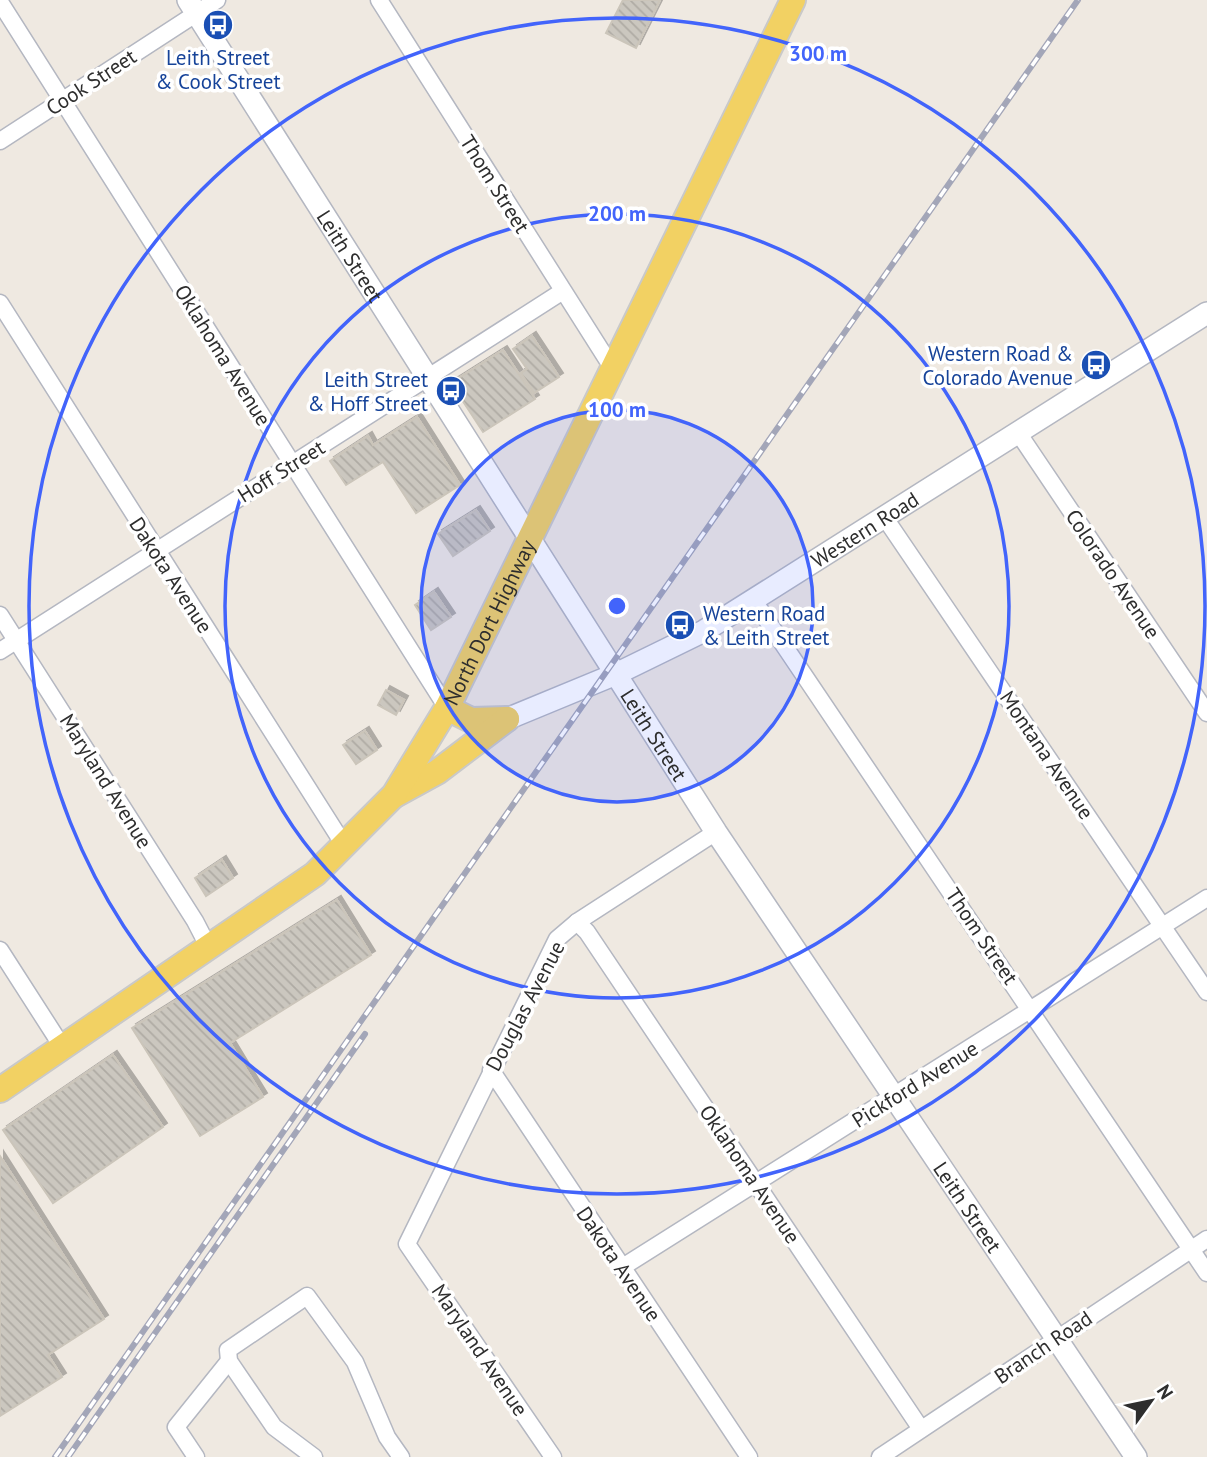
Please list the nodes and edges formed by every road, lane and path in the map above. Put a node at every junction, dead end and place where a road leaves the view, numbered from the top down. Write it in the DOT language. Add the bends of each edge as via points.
graph roads {
  1 [pos="217,0"];
  2 [pos="379,0"];
  3 [pos="793,0"];
  4 [pos="0,2"];
  5 [pos="192,7"];
  6 [pos="61,101"];
  7 [pos="0,141"];
  8 [pos="563,291"];
  9 [pos="0,303"];
  10 [pos="1207,313"];
  11 [pos="612,369"];
  12 [pos="428,379"];
  13 [pos="1019,434"];
  14 [pos="292,464"];
  15 [pos="885,518"];
  16 [pos="528,538"];
  17 [pos="156,550"];
  18 [pos="754,601"];
  19 [pos="0,615"];
  20 [pos="17,641"];
  21 [pos="0,652"];
  22 [pos="616,674"];
  23 [pos="447,708"];
  24 [pos="1207,713"];
  25 [pos="507,719"];
  26 [pos="394,795"];
  27 [pos="716,832"];
  28 [pos="344,845"];
  29 [pos="1207,898"];
  30 [pos="577,922"];
  31 [pos="1163,926"];
  32 [pos="209,948"];
  33 [pos="0,950"];
  34 [pos="1207,992"];
  35 [pos="1031,1009"];
  36 [pos="63,1048"];
  37 [pos="491,1070"];
  38 [pos="0,1090"];
  39 [pos="895,1097"];
  40 [pos="756,1182"];
  41 [pos="1207,1239"];
  42 [pos="407,1244"];
  43 [pos="1192,1250"];
  44 [pos="621,1268"];
  45 [pos="1207,1273"];
  46 [pos="1056,1338"];
  47 [pos="229,1361"];
  48 [pos="921,1429"];
  49 [pos="196,1457"];
  50 [pos="314,1457"];
  51 [pos="401,1457"];
  52 [pos="554,1457"];
  53 [pos="749,1457"];
  54 [pos="880,1457"];
  55 [pos="1136,1457"];
  1 -- 5 [label="street, Cook Street"];
  2 -- 8 [label="street, Thom Street"];
  3 -- 11 [label="main road, North Dort Highway"];
  4 -- 6 [label="street, Oklahoma Avenue"];
  5 -- 6 [label="street, Cook Street"];
  5 -- 12 [label="street, Leith Street"];
  6 -- 7 [label="street, Cook Street"];
  6 -- 14 [label="street, Oklahoma Avenue"];
  8 -- 11 [label="street, Thom Street"];
  8 -- 12 [label="street, Hoff Street"];
  9 -- 17 [label="street, Dakota Avenue"];
  10 -- 13 [label="street, Western Road"];
  11 -- 16 [label="main road, North Dort Highway"];
  12 -- 14 [label="street, Hoff Street"];
  12 -- 16 [label="street, Leith Street"];
  13 -- 15 [label="street, Western Road"];
  13 -- 24 [label="street, Colorado Avenue"];
  14 -- 17 [label="street, Hoff Street"];
  14 -- 23 [label="street, Oklahoma Avenue"];
  15 -- 18 [label="street, Western Road"];
  15 -- 31 [label="street, Montana Avenue"];
  16 -- 22 [label="street, Leith Street"];
  16 -- 23 [label="main road, North Dort Highway"];
  17 -- 20 [label="street, Hoff Street"];
  17 -- 28 [label="street, Dakota Avenue"];
  18 -- 22 [label="street, Western Road" via="686,641"];
  18 -- 35 [label="street, Thom Street"];
  19 -- 20 [label="street, Maryland Avenue"];
  20 -- 21 [label="street, Hoff Street"];
  20 -- 32 [label="street, Maryland Avenue"];
  22 -- 25 [label="street, Western Road"];
  22 -- 27 [label="street, Leith Street"];
  23 -- 25 [label="main road" via="471,720"];
  23 -- 26 [label="main road, North Dort Highway"];
  25 -- 26 [label="main road" via="437,772"];
  26 -- 28 [label="main road, North Dort Highway"];
  27 -- 30 [label="street, Douglas Avenue"];
  27 -- 39 [label="street, Leith Street"];
  28 -- 32 [label="main road, North Dort Highway" via="315,874"];
  29 -- 31 [label="street, Pickford Avenue"];
  30 -- 37 [label="street, Douglas Avenue" via="557,939"];
  30 -- 40 [label="street, Oklahoma Avenue"];
  31 -- 34 [label="street, Montana Avenue"];
  31 -- 35 [label="street, Pickford Avenue"];
  32 -- 36 [label="main road, North Dort Highway"];
  33 -- 36 [label="street"];
  35 -- 39 [label="street, Pickford Avenue"];
  35 -- 43 [label="street, Thom Street"];
  36 -- 38 [label="main road, North Dort Highway"];
  37 -- 42 [label="street, Douglas Avenue"];
  37 -- 44 [label="street, Dakota Avenue"];
  39 -- 40 [label="street, Pickford Avenue"];
  39 -- 46 [label="street, Leith Street"];
  40 -- 44 [label="street, Pickford Avenue"];
  40 -- 48 [label="street, Oklahoma Avenue"];
  41 -- 43 [label="street, Branch Road"];
  42 -- 52 [label="street, Maryland Avenue"];
  43 -- 45 [label="street, Thom Street"];
  43 -- 46 [label="street, Branch Road"];
  44 -- 53 [label="street, Dakota Avenue"];
  46 -- 48 [label="street, Branch Road"];
  46 -- 55 [label="street, Leith Street"];
  47 -- 49 [label="street" via="176,1427"];
  47 -- 50 [label="street" via="274,1427"];
  47 -- 51 [label="street" via="228,1350 307,1296 355,1362 387,1437"];
  48 -- 54 [label="street, Branch Road"];
}
